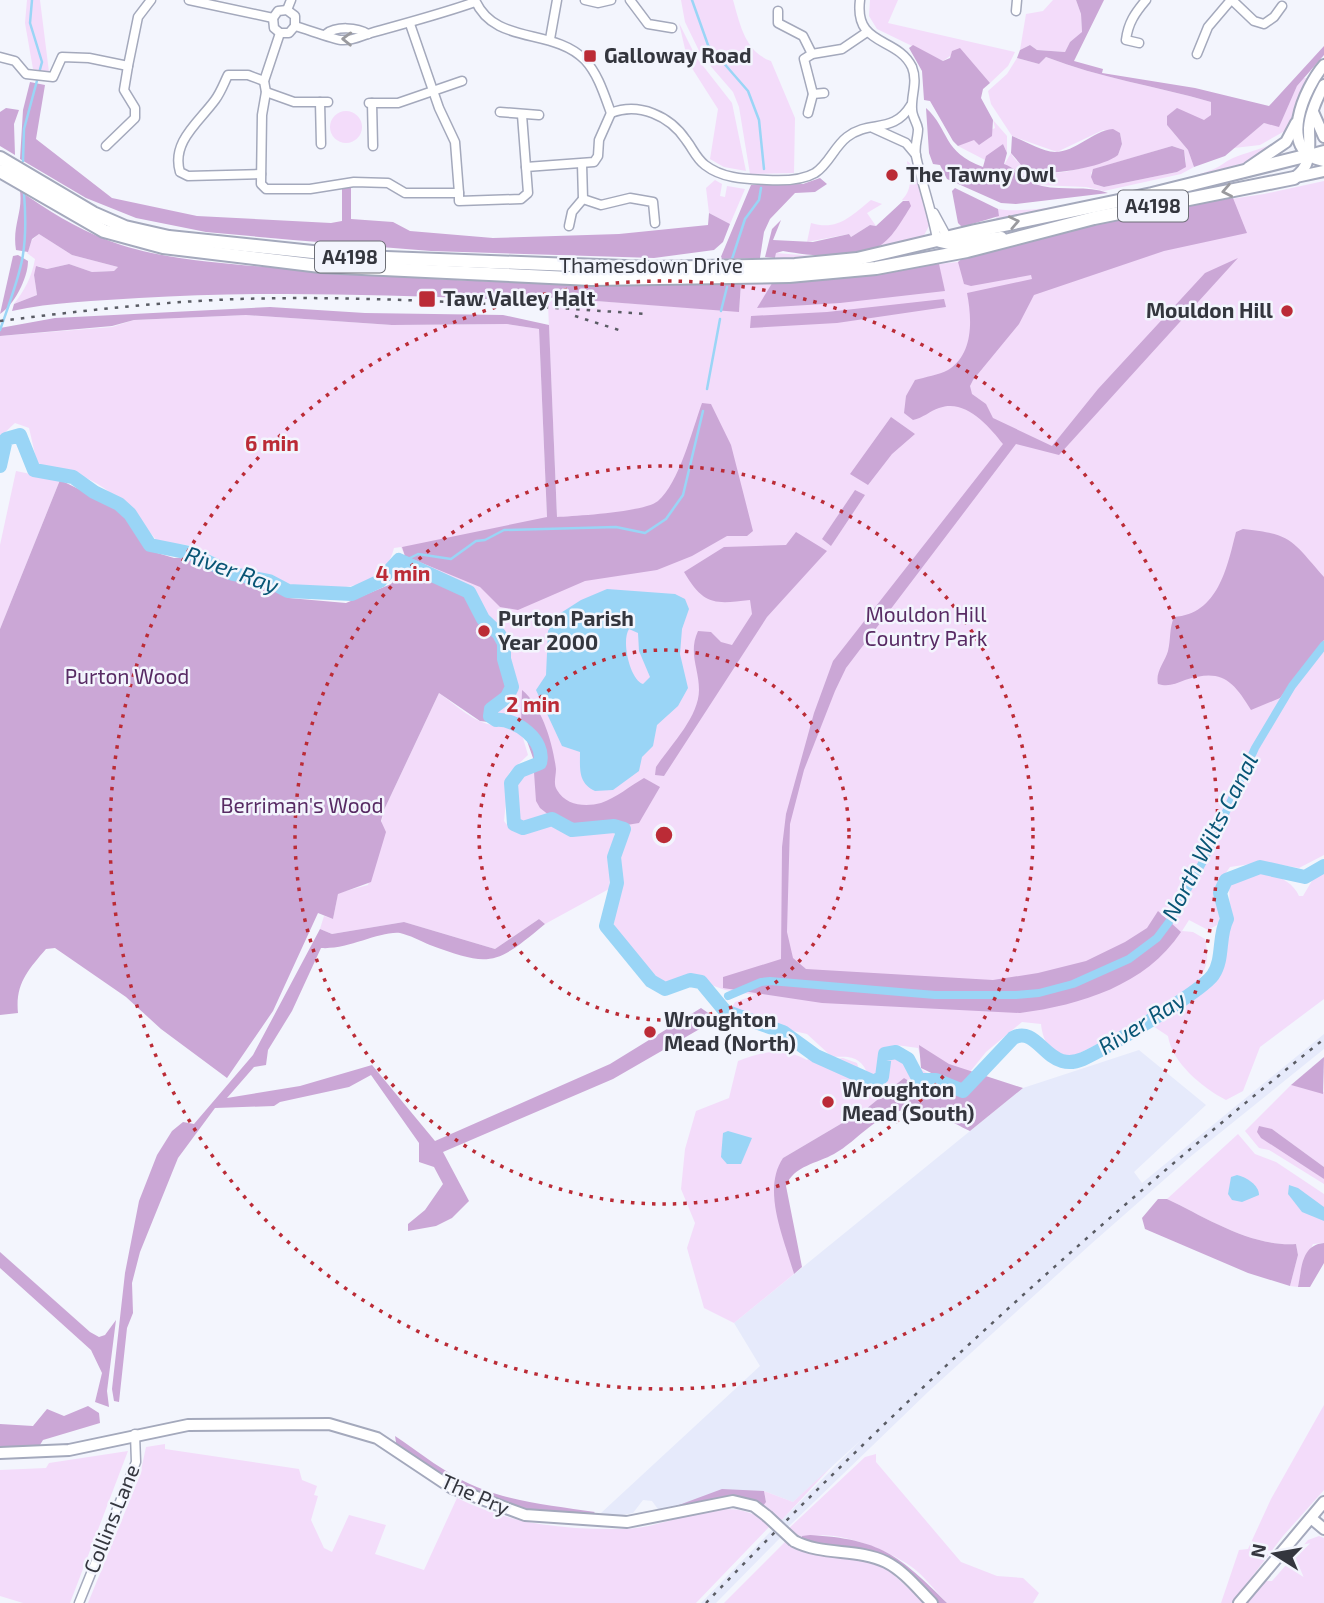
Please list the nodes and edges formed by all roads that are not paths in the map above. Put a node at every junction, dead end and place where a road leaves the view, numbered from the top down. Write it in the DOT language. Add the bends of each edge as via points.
graph roads {
  1 [pos="151,0"];
  2 [pos="189,0"];
  3 [pos="291,0"];
  4 [pos="557,0"];
  5 [pos="584,0"];
  6 [pos="611,0"];
  7 [pos="630,0"];
  8 [pos="860,0"];
  9 [pos="1017,0"];
  10 [pos="1146,0"];
  11 [pos="1231,0"];
  12 [pos="475,1"];
  13 [pos="1282,6"];
  14 [pos="287,10"];
  15 [pos="778,11"];
  16 [pos="1016,11"];
  17 [pos="273,19"];
  18 [pos="410,24"];
  19 [pos="295,26"];
  20 [pos="672,28"];
  21 [pos="867,32"];
  22 [pos="280,33"];
  23 [pos="550,39"];
  24 [pos="1139,43"];
  25 [pos="812,54"];
  26 [pos="1197,54"];
  27 [pos="0,57"];
  28 [pos="128,65"];
  29 [pos="1324,65"];
  30 [pos="264,81"];
  31 [pos="462,81"];
  32 [pos="1324,85"];
  33 [pos="432,89"];
  34 [pos="267,92"];
  35 [pos="824,93"];
  36 [pos="813,94"];
  37 [pos="911,105"];
  38 [pos="500,112"];
  39 [pos="1313,112"];
  40 [pos="611,113"];
  41 [pos="808,113"];
  42 [pos="522,115"];
  43 [pos="539,115"];
  44 [pos="1298,118"];
  45 [pos="899,120"];
  46 [pos="913,121"];
  47 [pos="873,128"];
  48 [pos="895,137"];
  49 [pos="1324,137"];
  50 [pos="915,138"];
  51 [pos="906,143"];
  52 [pos="321,144"];
  53 [pos="106,146"];
  54 [pos="373,146"];
  55 [pos="1324,151"];
  56 [pos="916,155"];
  57 [pos="1309,155"];
  58 [pos="0,158"];
  59 [pos="1324,161"];
  60 [pos="582,164"];
  61 [pos="526,167"];
  62 [pos="1324,171"];
  63 [pos="0,172"];
  64 [pos="1239,173"];
  65 [pos="261,174"];
  66 [pos="1294,178"];
  67 [pos="458,193"];
  68 [pos="583,199"];
  69 [pos="655,223"];
  70 [pos="569,226"];
  71 [pos="944,247"];
  72 [pos="773,271"];
  73 [pos="718,272"];
  74 [pos="135,1434"];
  75 [pos="0,1453"];
  76 [pos="1324,1502"];
  77 [pos="1311,1518"];
  78 [pos="1324,1530"];
  79 [pos="79,1603"];
  80 [pos="932,1603"];
  81 [pos="1239,1603"];
  1 -- 28 [label="street" via="138,17"];
  2 -- 17 [label="street"];
  3 -- 14 [label="street"];
  4 -- 23 [label="street"];
  5 -- 6 [label="street"];
  7 -- 20 [label="street" via="650,25"];
  8 -- 21 [label="street" via="860,19"];
  9 -- 16 [label="street"];
  10 -- 24 [label="street" via="1135,14 1126,40"];
  11 -- 13 [label="street" via="1264,24"];
  11 -- 26 [label="street" via="1208,27"];
  12 -- 18 [label="street"];
  12 -- 23 [label="street" via="503,29"];
  14 -- 17 [label="street" via="278,11"];
  14 -- 19 [label="street" via="295,16"];
  15 -- 25 [label="street" via="778,23 803,36"];
  17 -- 22 [label="street"];
  18 -- 19 [label="street" via="346,40"];
  18 -- 33 [label="street"];
  19 -- 22 [label="street" via="289,33"];
  21 -- 25 [label="street" via="842,49"];
  21 -- 37 [label="street" via="909,63 915,80"];
  22 -- 30 [label="street"];
  23 -- 40 [label="street" via="588,64"];
  25 -- 36 [label="street" via="803,60"];
  27 -- 28 [label="street" via="15,61 26,74 36,77 53,77 62,57"];
  28 -- 53 [label="street" via="124,92 135,108 135,118"];
  29 -- 44 [label="main road" via="1307,87"];
  30 -- 34 [label="street"];
  30 -- 65 [label="street" via="228,75 217,98 183,140 179,162 180,172 188,176"];
  31 -- 33 [label="street"];
  32 -- 39 [label="main road"];
  33 -- 54 [label="street" via="398,103 371,103"];
  33 -- 67 [label="street" via="455,142"];
  34 -- 52 [label="street" via="291,101 324,102"];
  34 -- 65 [label="street"];
  35 -- 36 [label="street"];
  36 -- 41 [label="street"];
  37 -- 45 [label="street"];
  37 -- 46 [label="street"];
  38 -- 42 [label="street"];
  39 -- 49 [label="main road"];
  39 -- 57 [label="main road"];
  40 -- 47 [label="street" via="634,108 660,116 679,131 708,167 724,175 759,180 811,175 849,135"];
  40 -- 60 [label="street" via="599,139 597,158"];
  42 -- 43 [label="street"];
  42 -- 61 [label="street"];
  44 -- 57 [label="main road" via="1300,140"];
  44 -- 64 [label="main road" via="1286,142"];
  45 -- 46 [label="street"];
  45 -- 47 [label="street"];
  45 -- 48 [label="street" via="893,129"];
  46 -- 50 [label="street"];
  47 -- 48 [label="street"];
  48 -- 51 [label="street"];
  50 -- 51 [label="street"];
  50 -- 56 [label="street"];
  51 -- 56 [label="street"];
  55 -- 57 [label="main road"];
  56 -- 71 [label="street"];
  57 -- 59 [label="main road"];
  57 -- 64 [label="main road, Thamesdown Drive / A4198"];
  57 -- 66 [label="main road"];
  58 -- 73 [label="main road, Thamesdown Drive / A4198" via="82,207 151,234 414,261"];
  60 -- 61 [label="street"];
  60 -- 68 [label="street"];
  61 -- 67 [label="street" via="528,193 524,198 458,201"];
  62 -- 66 [label="main road"];
  63 -- 73 [label="main road, Thamesdown Drive / A4198" via="112,234 200,253 427,273 591,279"];
  71 -- 64 [label="main road, Thamesdown Drive / A4198, one-way"];
  65 -- 67 [label="street" via="266,189 355,182 388,183 405,193"];
  66 -- 71 [label="main road, A4198, one-way" via="1014,239 994,237"];
  68 -- 69 [label="street" via="601,205 630,198 653,202"];
  68 -- 70 [label="street" via="572,212"];
  71 -- 72 [label="main road, Thamesdown Drive / A4198"];
  71 -- 72 [label="main road, Thamesdown Drive / A4198" via="863,270"];
  72 -- 73 [label="main road, Thamesdown Drive / A4198"];
  74 -- 75 [label="main road, The Pry" via="69,1451"];
  74 -- 79 [label="street, Collins Lane" via="136,1462"];
  74 -- 80 [label="main road, The Pry, bridge" via="188,1425 340,1426 384,1441 452,1488 511,1512 579,1521 627,1522 733,1501 754,1506 794,1541 887,1563"];
  76 -- 77 [label="main road"];
  77 -- 78 [label="main road"];
  77 -- 81 [label="main road"];
}
